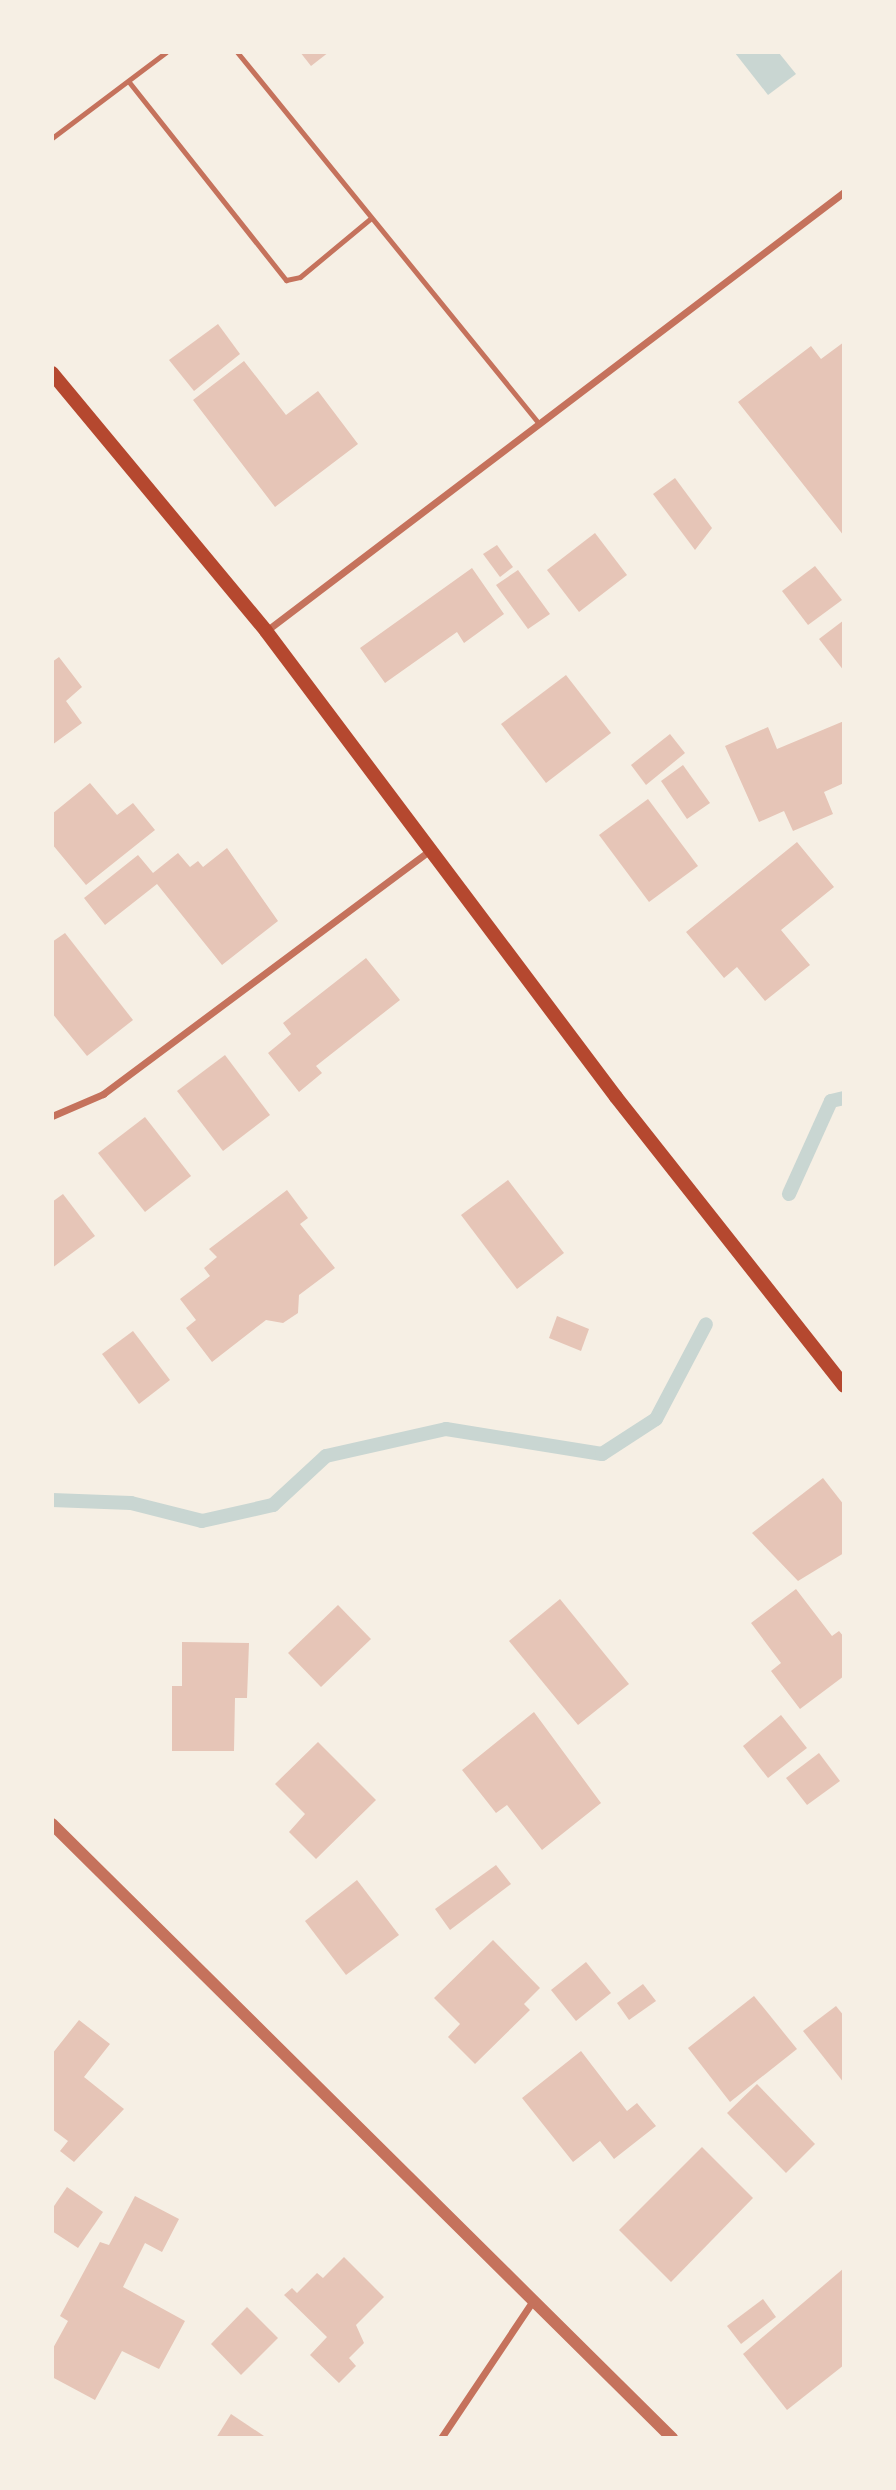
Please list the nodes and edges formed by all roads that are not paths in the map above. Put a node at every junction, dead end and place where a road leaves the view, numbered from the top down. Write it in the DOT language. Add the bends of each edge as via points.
graph roads {
  1 [pos="166,52"];
  2 [pos="237,52"];
  3 [pos="129,82"];
  4 [pos="52,138"];
  5 [pos="844,191"];
  6 [pos="371,218"];
  7 [pos="52,373"];
  8 [pos="539,424"];
  9 [pos="266,631"];
  10 [pos="429,851"];
  11 [pos="52,1116"];
  12 [pos="844,1386"];
  13 [pos="52,1824"];
  14 [pos="534,2298"];
  15 [pos="441,2438"];
  16 [pos="672,2438"];
  1 -- 3 [label="lane"];
  2 -- 6 [label="lane"];
  3 -- 4 [label="lane"];
  3 -- 6 [label="lane" via="286,280 300,277"];
  5 -- 8 [label="street"];
  6 -- 8 [label="lane"];
  7 -- 9 [label="main road"];
  8 -- 9 [label="street"];
  9 -- 10 [label="main road"];
  10 -- 11 [label="street" via="103,1094"];
  10 -- 12 [label="main road"];
  13 -- 14 [label="street"];
  14 -- 15 [label="street"];
  14 -- 16 [label="street"];
}
